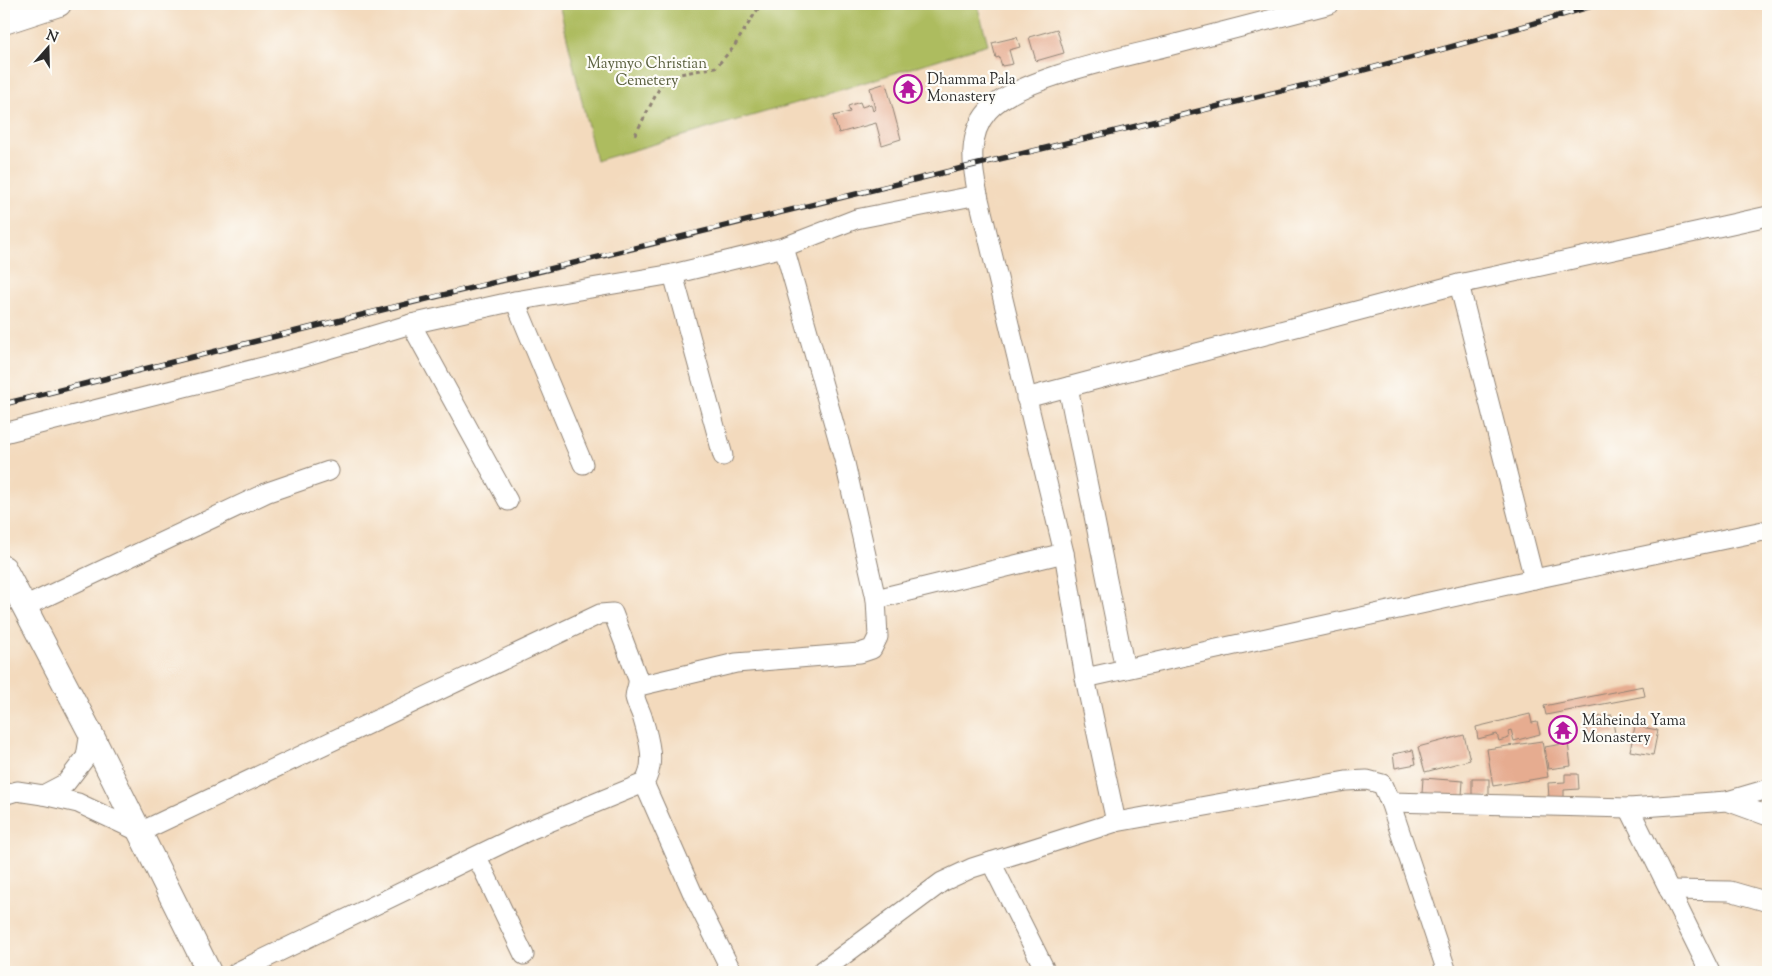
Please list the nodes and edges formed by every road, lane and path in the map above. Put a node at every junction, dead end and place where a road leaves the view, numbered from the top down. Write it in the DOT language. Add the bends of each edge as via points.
graph roads {
  1 [pos="59,4"];
  2 [pos="761,4"];
  3 [pos="1330,4"];
  4 [pos="4,22"];
  5 [pos="635,135"];
  6 [pos="978,195"];
  7 [pos="1768,216"];
  8 [pos="784,247"];
  9 [pos="673,274"];
  10 [pos="1459,284"];
  11 [pos="515,301"];
  12 [pos="411,324"];
  13 [pos="1068,387"];
  14 [pos="1026,398"];
  15 [pos="4,434"];
  16 [pos="723,456"];
  17 [pos="582,464"];
  18 [pos="329,471"];
  19 [pos="508,501"];
  20 [pos="1768,530"];
  21 [pos="1064,553"];
  22 [pos="4,568"];
  23 [pos="1534,579"];
  24 [pos="876,599"];
  25 [pos="24,607"];
  26 [pos="1125,669"];
  27 [pos="1085,678"];
  28 [pos="639,686"];
  29 [pos="90,732"];
  30 [pos="644,783"];
  31 [pos="1768,789"];
  32 [pos="4,795"];
  33 [pos="43,795"];
  34 [pos="1727,801"];
  35 [pos="1390,802"];
  36 [pos="1629,808"];
  37 [pos="1768,816"];
  38 [pos="1116,822"];
  39 [pos="140,832"];
  40 [pos="476,857"];
  41 [pos="991,862"];
  42 [pos="1669,890"];
  43 [pos="1768,902"];
  44 [pos="524,955"];
  45 [pos="209,972"];
  46 [pos="237,972"];
  47 [pos="732,972"];
  48 [pos="822,972"];
  49 [pos="1046,972"];
  50 [pos="1447,972"];
  51 [pos="1710,972"];
  1 -- 4 [label="main road"];
  2 -- 5 [label="path" via="733,48 716,67 680,74 662,83"];
  3 -- 6 [label="street" via="1067,72 1003,97 987,112 974,136 972,166"];
  6 -- 8 [label="street" via="856,219"];
  6 -- 14 [label="street"];
  7 -- 10 [label="street"];
  8 -- 9 [label="street"];
  8 -- 24 [label="street" via="844,463"];
  9 -- 11 [label="street"];
  9 -- 16 [label="street"];
  10 -- 13 [label="street"];
  10 -- 23 [label="street"];
  11 -- 12 [label="street"];
  11 -- 17 [label="street"];
  12 -- 15 [label="street" via="302,357"];
  12 -- 19 [label="street"];
  13 -- 14 [label="street"];
  13 -- 26 [label="street"];
  14 -- 21 [label="street"];
  18 -- 25 [label="street" via="268,492"];
  20 -- 23 [label="street"];
  21 -- 24 [label="street"];
  21 -- 27 [label="street"];
  22 -- 25 [label="main road"];
  23 -- 26 [label="street"];
  24 -- 28 [label="street" via="878,637 872,649 860,653 736,664"];
  25 -- 29 [label="main road"];
  26 -- 27 [label="street"];
  27 -- 38 [label="street"];
  28 -- 30 [label="street" via="635,697 648,733 651,762 650,774"];
  28 -- 39 [label="street" via="613,613 600,614"];
  29 -- 33 [label="street" via="86,757 66,783"];
  29 -- 39 [label="main road"];
  30 -- 40 [label="street" via="532,829"];
  30 -- 47 [label="street"];
  31 -- 34 [label="street"];
  32 -- 33 [label="street" via="17,791"];
  33 -- 39 [label="street" via="78,803"];
  34 -- 36 [label="street"];
  34 -- 37 [label="street"];
  35 -- 36 [label="street"];
  35 -- 38 [label="street" via="1382,784 1367,780 1346,781"];
  35 -- 50 [label="street"];
  36 -- 42 [label="street"];
  38 -- 41 [label="street"];
  39 -- 45 [label="main road"];
  40 -- 44 [label="street"];
  40 -- 46 [label="street"];
  41 -- 48 [label="street" via="942,882"];
  41 -- 49 [label="street"];
  42 -- 43 [label="street" via="1730,891"];
  42 -- 51 [label="street"];
}
